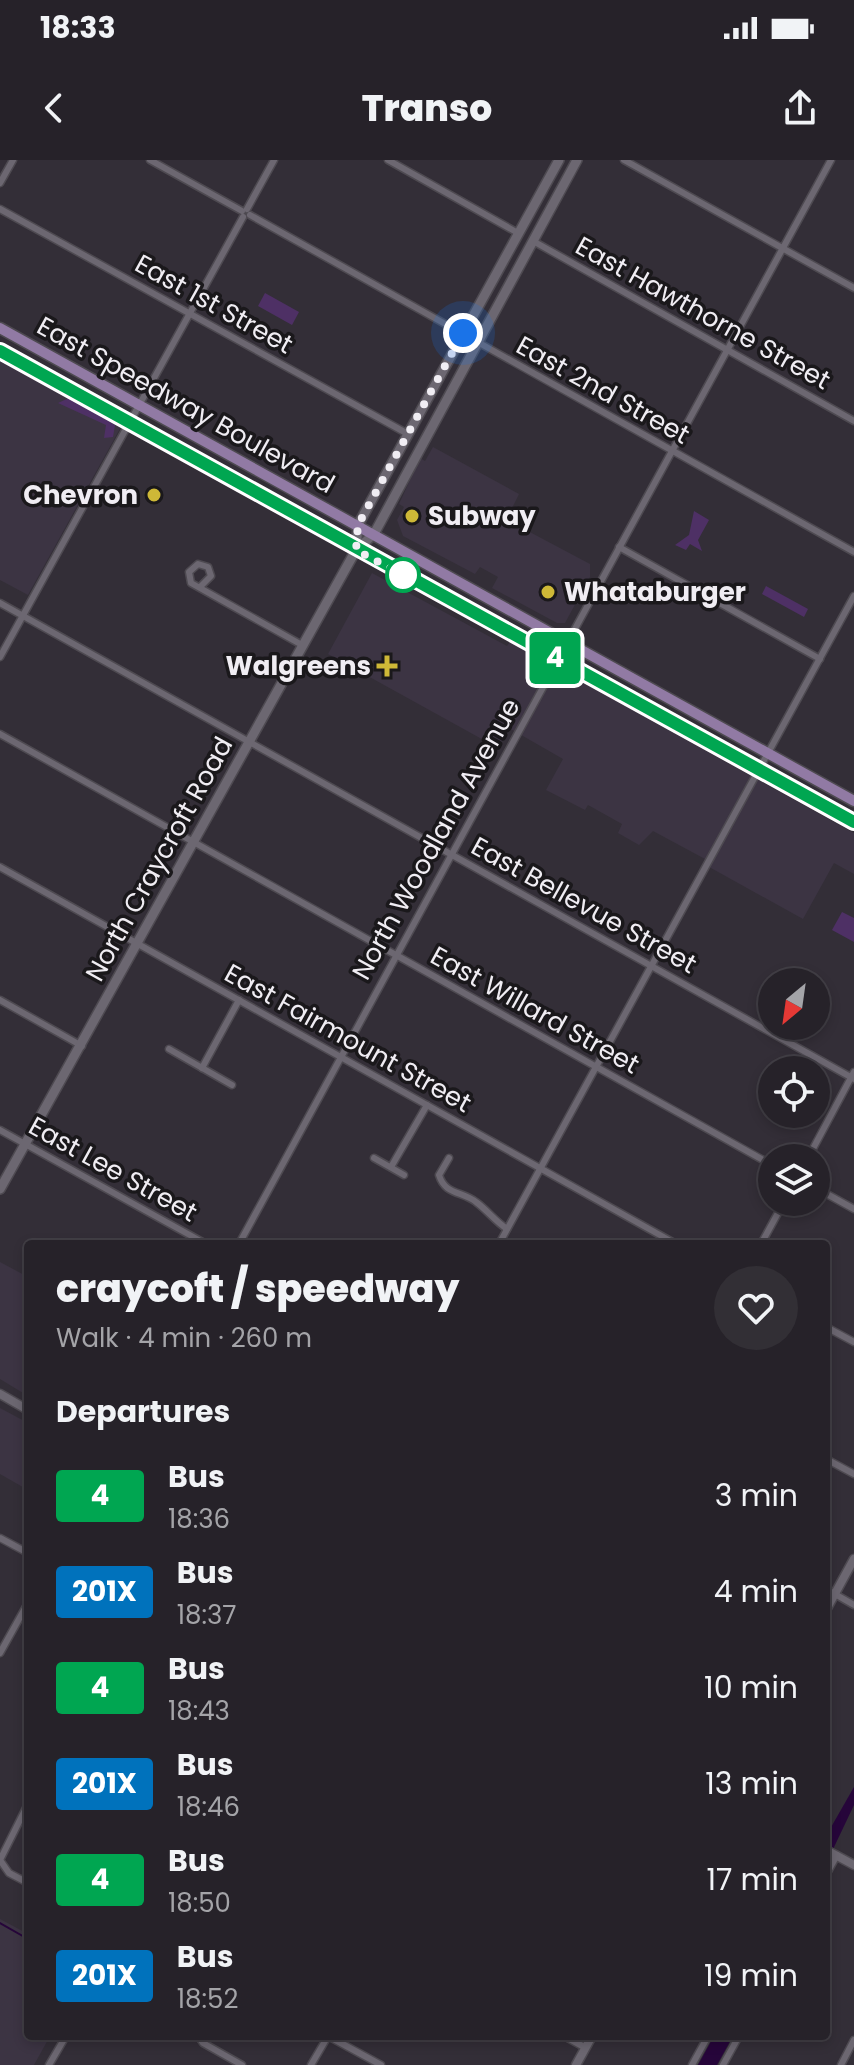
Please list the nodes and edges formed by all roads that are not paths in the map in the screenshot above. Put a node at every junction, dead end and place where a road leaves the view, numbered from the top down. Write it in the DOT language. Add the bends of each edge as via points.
graph roads {
  1 [pos="13,160"];
  2 [pos="150,160"];
  3 [pos="274,160"];
  4 [pos="388,160"];
  5 [pos="559,160"];
  6 [pos="577,160"];
  7 [pos="624,160"];
  8 [pos="831,160"];
  9 [pos="0,183"];
  10 [pos="0,209"];
  11 [pos="246,213"];
  12 [pos="518,233"];
  13 [pos="533,241"];
  14 [pos="783,249"];
  15 [pos="854,288"];
  16 [pos="190,314"];
  17 [pos="0,328"];
  18 [pos="463,333"];
  19 [pos="477,342"];
  20 [pos="0,351"];
  21 [pos="728,351"];
  22 [pos="140,404"];
  23 [pos="854,421"];
  24 [pos="129,423"];
  25 [pos="408,434"];
  26 [pos="671,452"];
  27 [pos="358,525"];
  28 [pos="374,534"];
  29 [pos="619,547"];
  30 [pos="356,550"];
  31 [pos="854,552"];
  32 [pos="201,586"];
  33 [pos="854,596"];
  34 [pos="0,603"];
  35 [pos="22,616"];
  36 [pos="566,643"];
  37 [pos="302,645"];
  38 [pos="0,657"];
  39 [pos="557,659"];
  40 [pos="820,659"];
  41 [pos="0,734"];
  42 [pos="249,742"];
  43 [pos="767,753"];
  44 [pos="758,770"];
  45 [pos="854,801"];
  46 [pos="854,822"];
  47 [pos="194,843"];
  48 [pos="451,854"];
  49 [pos="0,867"];
  50 [pos="138,944"];
  51 [pos="396,956"];
  52 [pos="651,965"];
  53 [pos="0,1000"];
  54 [pos="239,1000"];
  55 [pos="82,1046"];
  56 [pos="169,1049"];
  57 [pos="339,1056"];
  58 [pos="595,1066"];
  59 [pos="202,1068"];
  60 [pos="853,1076"];
  61 [pos="232,1085"];
  62 [pos="427,1105"];
  63 [pos="0,1130"];
  64 [pos="25,1143"];
  65 [pos="816,1144"];
  66 [pos="758,1157"];
  67 [pos="374,1158"];
  68 [pos="449,1158"];
  69 [pos="391,1167"];
  70 [pos="541,1167"];
  71 [pos="404,1175"];
  72 [pos="0,1189"];
  73 [pos="830,1196"];
  74 [pos="854,1209"];
  75 [pos="776,1216"];
  76 [pos="507,1229"];
  77 [pos="199,1240"];
  78 [pos="241,1240"];
  79 [pos="501,1240"];
  80 [pos="669,1240"];
  81 [pos="763,1240"];
  82 [pos="830,1329"];
  83 [pos="854,1342"];
  84 [pos="0,1394"];
  85 [pos="24,1408"];
  86 [pos="830,1461"];
  87 [pos="854,1474"];
  88 [pos="0,1538"];
  89 [pos="24,1551"];
  90 [pos="854,1559"];
  91 [pos="830,1591"];
  92 [pos="854,1605"];
  93 [pos="24,1610"];
  94 [pos="0,1653"];
  95 [pos="24,1812"];
  96 [pos="832,1853"];
  97 [pos="854,1865"];
  98 [pos="24,1881"];
  99 [pos="64,2040"];
  100 [pos="201,2040"];
  101 [pos="326,2040"];
  102 [pos="335,2040"];
  103 [pos="571,2040"];
  104 [pos="590,2040"];
  105 [pos="706,2040"];
  106 [pos="737,2040"];
  107 [pos="854,2040"];
  108 [pos="586,2048"];
  109 [pos="49,2065"];
  110 [pos="242,2065"];
  111 [pos="311,2065"];
  112 [pos="381,2065"];
  113 [pos="576,2065"];
  114 [pos="692,2065"];
  115 [pos="723,2065"];
  116 [pos="841,2065"];
  1 -- 9 [label="street"];
  2 -- 11 [label="street, East 2nd Street"];
  3 -- 11 [label="street"];
  4 -- 12 [label="street"];
  5 -- 12 [label="main road, North Craycroft Road"];
  6 -- 13 [label="main road, North Craycroft Road"];
  7 -- 14 [label="street"];
  8 -- 14 [label="street, North Woodland Avenue"];
  10 -- 16 [label="street, East 1st Street"];
  11 -- 16 [label="street"];
  11 -- 18 [label="street, East 2nd Street"];
  12 -- 18 [label="main road, North Craycroft Road"];
  13 -- 19 [label="main road, North Craycroft Road"];
  13 -- 21 [label="street, East Hawthorne Street"];
  14 -- 15 [label="street"];
  14 -- 21 [label="street, North Woodland Avenue"];
  16 -- 22 [label="street"];
  16 -- 25 [label="street, East 1st Street"];
  17 -- 22 [label="main road, East Speedway Boulevard"];
  18 -- 19 [label="street, East 2nd Street"];
  18 -- 25 [label="main road, North Craycroft Road"];
  19 -- 26 [label="street, East 2nd Street"];
  19 -- 28 [label="main road, North Craycroft Road"];
  20 -- 24 [label="main road, East Speedway Boulevard"];
  21 -- 23 [label="street, East Hawthorne Street"];
  21 -- 26 [label="street, North Woodland Avenue"];
  22 -- 24 [label="street"];
  22 -- 27 [label="main road, East Speedway Boulevard"];
  24 -- 30 [label="main road, East Speedway Boulevard"];
  24 -- 35 [label="street"];
  25 -- 27 [label="main road, North Craycroft Road"];
  26 -- 29 [label="street, North Woodland Avenue"];
  26 -- 31 [label="street, East 2nd Street"];
  27 -- 28 [label="main road, East Speedway Boulevard"];
  27 -- 30 [label="main road, North Craycroft Road"];
  28 -- 30 [label="main road, North Craycroft Road"];
  28 -- 36 [label="main road, East Speedway Boulevard"];
  29 -- 36 [label="street, North Woodland Avenue"];
  29 -- 40 [label="street"];
  30 -- 37 [label="main road, North Craycroft Road"];
  30 -- 39 [label="main road, East Speedway Boulevard"];
  32 -- 37 [label="street"];
  33 -- 40 [label="street"];
  34 -- 35 [label="street, East Bellevue Street"];
  35 -- 38 [label="street"];
  35 -- 42 [label="street, East Bellevue Street"];
  36 -- 39 [label="street, North Woodland Avenue"];
  36 -- 43 [label="main road, East Speedway Boulevard"];
  37 -- 42 [label="main road, North Craycroft Road"];
  39 -- 44 [label="main road, East Speedway Boulevard"];
  39 -- 48 [label="street, North Woodland Avenue"];
  40 -- 43 [label="street"];
  41 -- 47 [label="street, East Willard Street"];
  42 -- 47 [label="main road, North Craycroft Road"];
  42 -- 48 [label="street, East Bellevue Street"];
  43 -- 44 [label="street"];
  43 -- 45 [label="main road, East Speedway Boulevard"];
  44 -- 46 [label="main road, East Speedway Boulevard"];
  44 -- 52 [label="street"];
  47 -- 50 [label="main road, North Craycroft Road"];
  47 -- 51 [label="street, East Willard Street"];
  48 -- 51 [label="street, North Woodland Avenue"];
  48 -- 52 [label="street, East Bellevue Street"];
  49 -- 50 [label="street, East Fairmount Street"];
  50 -- 54 [label="street, East Fairmount Street"];
  50 -- 55 [label="main road, North Craycroft Road"];
  51 -- 57 [label="street, North Woodland Avenue"];
  51 -- 58 [label="street, East Willard Street"];
  52 -- 58 [label="street"];
  52 -- 60 [label="street, East Bellevue Street"];
  53 -- 55 [label="street"];
  54 -- 57 [label="street, East Fairmount Street"];
  54 -- 59 [label="street"];
  55 -- 64 [label="main road, North Craycroft Road"];
  56 -- 59 [label="street"];
  57 -- 62 [label="street, East Fairmount Street"];
  57 -- 78 [label="street, North Woodland Avenue"];
  58 -- 66 [label="street, East Willard Street"];
  58 -- 70 [label="street"];
  59 -- 61 [label="street"];
  60 -- 65 [label="street"];
  62 -- 69 [label="street"];
  62 -- 70 [label="street, East Fairmount Street"];
  63 -- 64 [label="street, East Lee Street"];
  64 -- 72 [label="main road, North Craycroft Road"];
  64 -- 77 [label="street, East Lee Street"];
  67 -- 69 [label="street"];
  68 -- 76 [label="street" via="439,1175 442,1183 475,1201"];
  69 -- 71 [label="street"];
  70 -- 76 [label="street"];
  70 -- 80 [label="street, East Fairmount Street"];
  73 -- 74 [label="street"];
  75 -- 81 [label="street"];
  76 -- 79 [label="street"];
  82 -- 83 [label="street"];
  84 -- 85 [label="street"];
  86 -- 87 [label="street"];
  88 -- 89 [label="street"];
  90 -- 91 [label="street"];
  91 -- 92 [label="street"];
  93 -- 94 [label="street"];
  95 -- 98 [label="street" via="0,1860"];
  96 -- 97 [label="street"];
  99 -- 109 [label="street"];
  100 -- 110 [label="street"];
  101 -- 111 [label="street"];
  102 -- 112 [label="street"];
  103 -- 108 [label="street"];
  104 -- 108 [label="street"];
  105 -- 114 [label="street"];
  106 -- 115 [label="street"];
  107 -- 116 [label="street"];
  108 -- 113 [label="street"];
}
